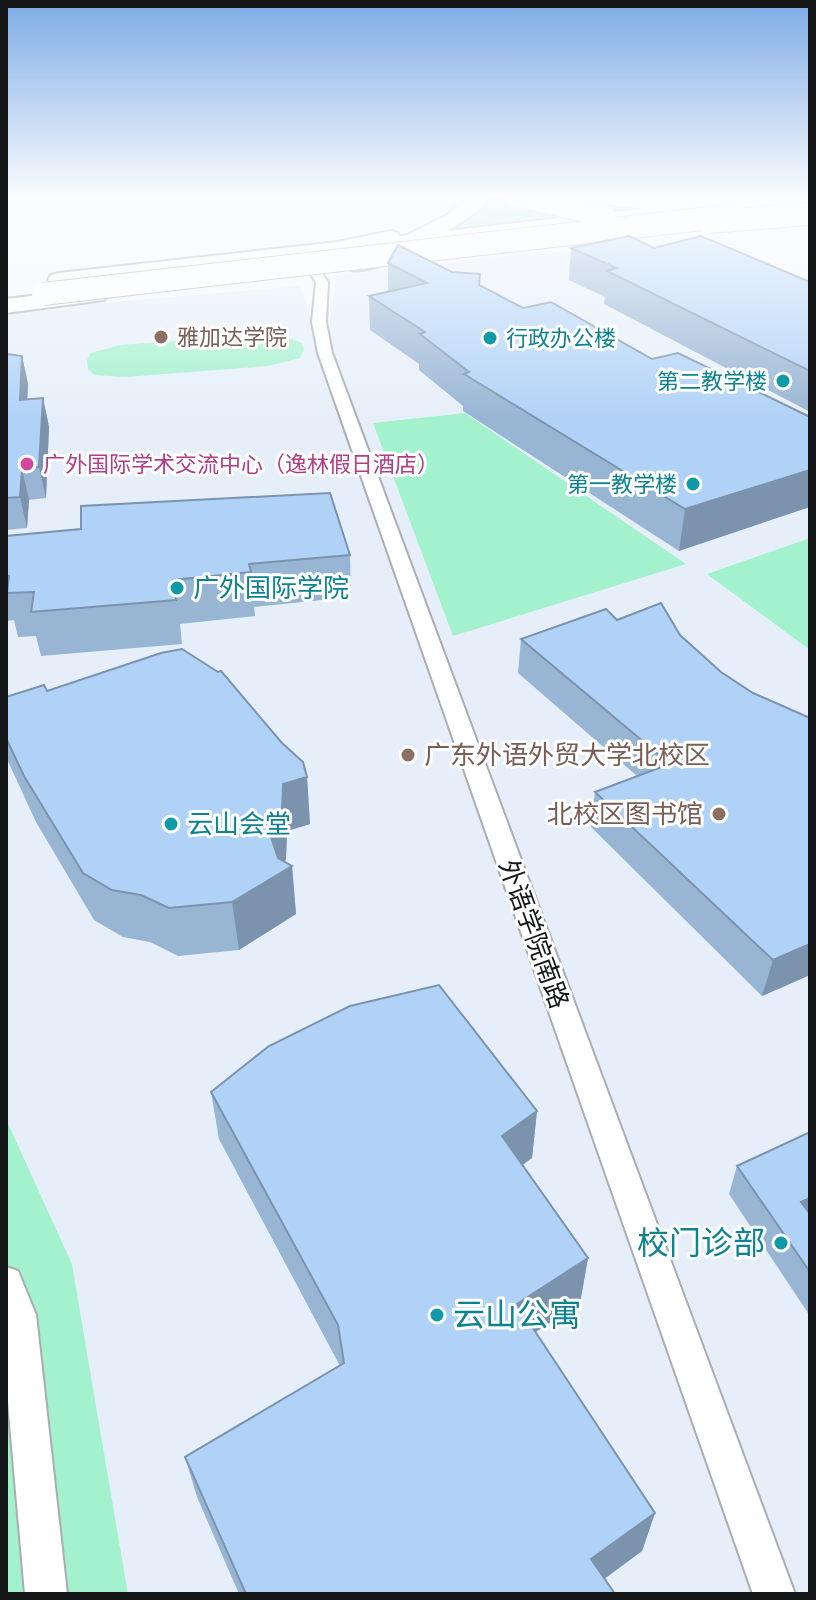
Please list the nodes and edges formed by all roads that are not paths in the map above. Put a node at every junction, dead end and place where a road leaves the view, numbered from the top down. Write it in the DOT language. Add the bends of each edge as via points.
graph roads {
  1 [pos="204,270"];
  2 [pos="222,270"];
  3 [pos="251,270"];
  4 [pos="314,270"];
  5 [pos="6,286"];
  6 [pos="6,295"];
  7 [pos="6,306"];
  8 [pos="6,1283"];
  9 [pos="46,1594"];
  10 [pos="774,1594"];
  1 -- 5 [label="highway"];
  2 -- 6 [label="highway, bridge"];
  3 -- 7 [label="highway"];
  4 -- 10 [label="street, 外语学院南路" via="322,282 319,322 325,353"];
  8 -- 9 [label="street" via="18,1315"];
}
